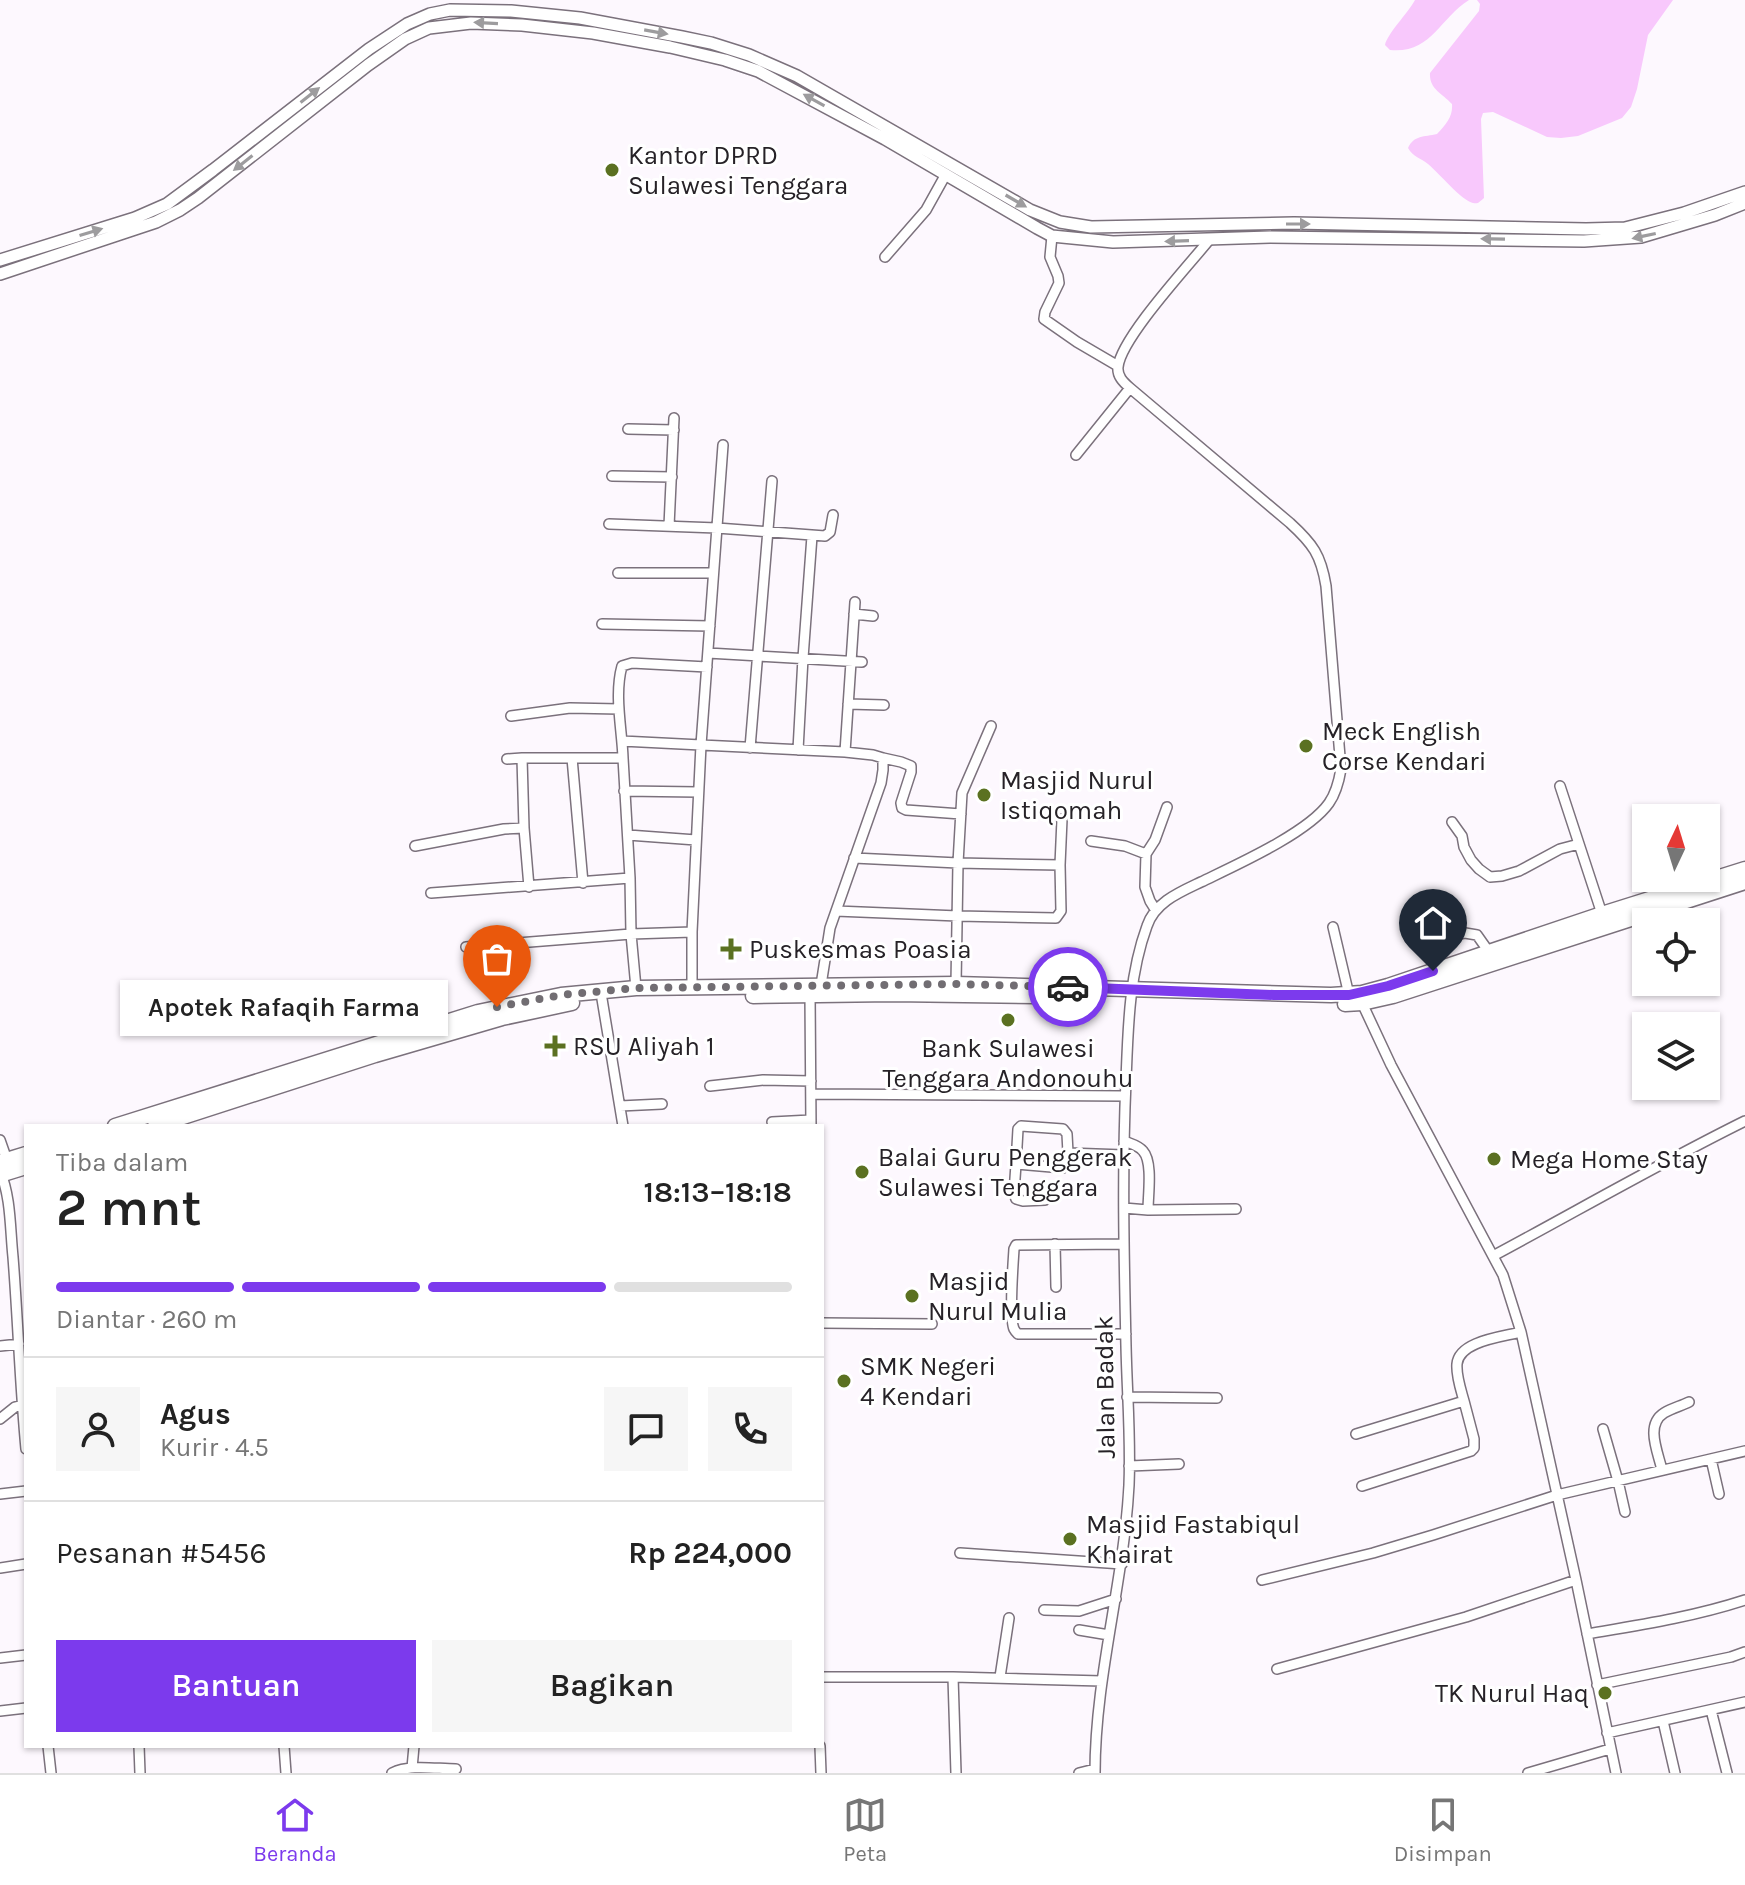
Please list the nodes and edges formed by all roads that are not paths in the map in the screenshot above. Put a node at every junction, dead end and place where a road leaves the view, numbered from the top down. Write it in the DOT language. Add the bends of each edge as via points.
graph roads {
  1 [pos="565,23"];
  2 [pos="579,24"];
  3 [pos="946,174"];
  4 [pos="1745,192"];
  5 [pos="1745,203"];
  6 [pos="1269,224"];
  7 [pos="1571,235"];
  8 [pos="1585,235"];
  9 [pos="1052,236"];
  10 [pos="1270,237"];
  11 [pos="1210,239"];
  12 [pos="885,257"];
  13 [pos="0,260"];
  14 [pos="1,274"];
  15 [pos="1118,366"];
  16 [pos="1130,388"];
  17 [pos="674,418"];
  18 [pos="628,429"];
  19 [pos="674,430"];
  20 [pos="723,445"];
  21 [pos="1076,455"];
  22 [pos="612,476"];
  23 [pos="672,477"];
  24 [pos="772,481"];
  25 [pos="833,515"];
  26 [pos="609,524"];
  27 [pos="669,526"];
  28 [pos="717,528"];
  29 [pos="768,532"];
  30 [pos="812,536"];
  31 [pos="618,573"];
  32 [pos="713,573"];
  33 [pos="855,602"];
  34 [pos="854,614"];
  35 [pos="873,616"];
  36 [pos="602,624"];
  37 [pos="710,626"];
  38 [pos="708,653"];
  39 [pos="757,656"];
  40 [pos="803,658"];
  41 [pos="851,661"];
  42 [pos="862,662"];
  43 [pos="707,667"];
  44 [pos="848,704"];
  45 [pos="884,705"];
  46 [pos="619,709"];
  47 [pos="511,716"];
  48 [pos="991,726"];
  49 [pos="622,741"];
  50 [pos="701,745"];
  51 [pos="750,748"];
  52 [pos="798,750"];
  53 [pos="845,752"];
  54 [pos="522,758"];
  55 [pos="572,758"];
  56 [pos="623,758"];
  57 [pos="883,758"];
  58 [pos="507,759"];
  59 [pos="1560,786"];
  60 [pos="624,791"];
  61 [pos="698,792"];
  62 [pos="1167,807"];
  63 [pos="961,814"];
  64 [pos="1062,819"];
  65 [pos="1452,822"];
  66 [pos="524,828"];
  67 [pos="628,835"];
  68 [pos="696,840"];
  69 [pos="1091,841"];
  70 [pos="1579,844"];
  71 [pos="415,846"];
  72 [pos="1146,854"];
  73 [pos="854,858"];
  74 [pos="958,863"];
  75 [pos="1060,865"];
  76 [pos="1745,869"];
  77 [pos="630,878"];
  78 [pos="1745,882"];
  79 [pos="583,883"];
  80 [pos="529,887"];
  81 [pos="431,893"];
  82 [pos="1155,909"];
  83 [pos="836,911"];
  84 [pos="1602,914"];
  85 [pos="958,916"];
  86 [pos="1333,927"];
  87 [pos="692,932"];
  88 [pos="631,934"];
  89 [pos="1459,934"];
  90 [pos="466,947"];
  91 [pos="1489,952"];
  92 [pos="956,984"];
  93 [pos="692,987"];
  94 [pos="636,988"];
  95 [pos="816,990"];
  96 [pos="723,991"];
  97 [pos="1391,991"];
  98 [pos="1131,993"];
  99 [pos="602,999"];
  100 [pos="1355,999"];
  101 [pos="480,1018"];
  102 [pos="373,1050"];
  103 [pos="811,1081"];
  104 [pos="710,1086"];
  105 [pos="811,1094"];
  106 [pos="1125,1096"];
  107 [pos="662,1104"];
  108 [pos="620,1106"];
  109 [pos="1745,1121"];
  110 [pos="772,1122"];
  111 [pos="811,1123"];
  112 [pos="122,1124"];
  113 [pos="161,1124"];
  114 [pos="623,1124"];
  115 [pos="0,1140"];
  116 [pos="1124,1141"];
  117 [pos="1068,1153"];
  118 [pos="24,1155"];
  119 [pos="1124,1155"];
  120 [pos="1016,1164"];
  121 [pos="24,1167"];
  122 [pos="2,1169"];
  123 [pos="1045,1200"];
  124 [pos="1124,1208"];
  125 [pos="1236,1209"];
  126 [pos="1148,1210"];
  127 [pos="1055,1244"];
  128 [pos="1123,1244"];
  129 [pos="1493,1256"];
  130 [pos="1056,1287"];
  131 [pos="21,1296"];
  132 [pos="824,1323"];
  133 [pos="932,1324"];
  134 [pos="1521,1332"];
  135 [pos="1126,1334"];
  136 [pos="19,1344"];
  137 [pos="0,1346"];
  138 [pos="1127,1397"];
  139 [pos="1217,1398"];
  140 [pos="1464,1401"];
  141 [pos="1689,1402"];
  142 [pos="23,1405"];
  143 [pos="0,1419"];
  144 [pos="24,1419"];
  145 [pos="1603,1429"];
  146 [pos="1356,1434"];
  147 [pos="1745,1451"];
  148 [pos="1711,1459"];
  149 [pos="1179,1464"];
  150 [pos="1129,1466"];
  151 [pos="1662,1470"];
  152 [pos="1618,1481"];
  153 [pos="1362,1486"];
  154 [pos="24,1491"];
  155 [pos="0,1494"];
  156 [pos="1719,1494"];
  157 [pos="1557,1495"];
  158 [pos="1625,1512"];
  159 [pos="960,1553"];
  160 [pos="24,1564"];
  161 [pos="1122,1564"];
  162 [pos="0,1568"];
  163 [pos="1262,1580"];
  164 [pos="1576,1580"];
  165 [pos="1116,1599"];
  166 [pos="1745,1600"];
  167 [pos="1044,1610"];
  168 [pos="1009,1618"];
  169 [pos="1079,1630"];
  170 [pos="1587,1634"];
  171 [pos="1109,1635"];
  172 [pos="1745,1652"];
  173 [pos="24,1655"];
  174 [pos="0,1658"];
  175 [pos="1277,1669"];
  176 [pos="824,1677"];
  177 [pos="953,1677"];
  178 [pos="1000,1677"];
  179 [pos="1102,1681"];
  180 [pos="1597,1685"];
  181 [pos="1745,1702"];
  182 [pos="24,1708"];
  183 [pos="1711,1710"];
  184 [pos="0,1711"];
  185 [pos="1663,1721"];
  186 [pos="1607,1733"];
  187 [pos="48,1748"];
  188 [pos="139,1748"];
  189 [pos="284,1748"];
  190 [pos="414,1748"];
  191 [pos="820,1748"];
  192 [pos="1610,1749"];
  193 [pos="412,1768"];
  194 [pos="456,1769"];
  195 [pos="1095,1771"];
  196 [pos="51,1773"];
  197 [pos="140,1773"];
  198 [pos="286,1773"];
  199 [pos="392,1773"];
  200 [pos="821,1773"];
  201 [pos="956,1773"];
  202 [pos="1079,1773"];
  203 [pos="1528,1773"];
  204 [pos="1616,1773"];
  205 [pos="1675,1773"];
  206 [pos="1727,1773"];
  1 -- 2 [label="street"];
  13 -- 1 [label="street, one-way" via="167,204 369,49 418,19 468,10"];
  1 -- 14 [label="street, one-way" via="471,23 422,30 368,65 180,210"];
  3 -- 2 [label="street, one-way" via="758,71"];
  2 -- 6 [label="street, one-way" via="711,43 767,62 1060,222 1091,227"];
  3 -- 9 [label="street"];
  3 -- 12 [label="street" via="926,210"];
  4 -- 8 [label="street" via="1684,213"];
  5 -- 8 [label="street, one-way" via="1641,237"];
  6 -- 7 [label="street, one-way" via="1381,224"];
  6 -- 10 [label="street"];
  7 -- 8 [label="street"];
  7 -- 10 [label="street, one-way"];
  11 -- 9 [label="street, one-way" via="1113,242"];
  9 -- 15 [label="street" via="1050,257 1059,283 1044,319"];
  10 -- 11 [label="street"];
  11 -- 15 [label="street" via="1131,336"];
  15 -- 16 [label="street"];
  16 -- 21 [label="street"];
  16 -- 82 [label="street" via="1290,523 1319,556 1341,769 1329,803 1306,825"];
  17 -- 19 [label="street"];
  18 -- 19 [label="street"];
  19 -- 23 [label="street"];
  20 -- 28 [label="street"];
  22 -- 23 [label="street"];
  23 -- 27 [label="street"];
  24 -- 29 [label="street"];
  25 -- 30 [label="street" via="829,534"];
  26 -- 27 [label="street"];
  27 -- 28 [label="street"];
  28 -- 29 [label="street"];
  28 -- 32 [label="street"];
  29 -- 30 [label="street"];
  29 -- 39 [label="street"];
  30 -- 40 [label="street"];
  31 -- 32 [label="street"];
  32 -- 37 [label="street"];
  33 -- 34 [label="street"];
  34 -- 35 [label="street"];
  34 -- 41 [label="street"];
  36 -- 37 [label="street"];
  37 -- 38 [label="street"];
  38 -- 39 [label="street"];
  38 -- 43 [label="street"];
  39 -- 40 [label="street"];
  39 -- 51 [label="street"];
  40 -- 41 [label="street"];
  40 -- 52 [label="street"];
  41 -- 42 [label="street"];
  41 -- 44 [label="street"];
  43 -- 46 [label="street" via="624,664"];
  43 -- 50 [label="street"];
  44 -- 45 [label="street"];
  44 -- 53 [label="street"];
  46 -- 47 [label="street" via="570,708"];
  46 -- 49 [label="street"];
  48 -- 63 [label="street" via="963,788"];
  49 -- 50 [label="street"];
  49 -- 56 [label="street"];
  50 -- 51 [label="street"];
  50 -- 61 [label="street"];
  51 -- 52 [label="street"];
  52 -- 53 [label="street"];
  53 -- 57 [label="street"];
  54 -- 55 [label="street"];
  54 -- 58 [label="street"];
  54 -- 66 [label="street"];
  55 -- 56 [label="street"];
  55 -- 79 [label="street"];
  56 -- 60 [label="street"];
  57 -- 63 [label="street" via="911,766 902,808"];
  57 -- 73 [label="street" via="881,783"];
  59 -- 70 [label="street"];
  60 -- 61 [label="street"];
  60 -- 67 [label="street"];
  61 -- 68 [label="street"];
  62 -- 72 [label="street"];
  63 -- 74 [label="street"];
  64 -- 75 [label="street"];
  65 -- 70 [label="street" via="1471,860 1490,877 1519,871"];
  66 -- 71 [label="street"];
  66 -- 80 [label="street"];
  67 -- 68 [label="street"];
  67 -- 77 [label="street"];
  68 -- 87 [label="street"];
  69 -- 72 [label="street"];
  70 -- 84 [label="street"];
  72 -- 82 [label="street" via="1145,887"];
  73 -- 74 [label="street"];
  73 -- 83 [label="street"];
  74 -- 75 [label="street"];
  74 -- 85 [label="street"];
  75 -- 85 [label="street" via="1058,917"];
  76 -- 84 [label="highway"];
  77 -- 79 [label="street"];
  77 -- 88 [label="street"];
  78 -- 97 [label="highway"];
  79 -- 80 [label="street"];
  80 -- 81 [label="street"];
  82 -- 98 [label="street, Jalan Badak" via="1143,936"];
  83 -- 85 [label="street"];
  83 -- 95 [label="street"];
  84 -- 91 [label="highway"];
  85 -- 92 [label="street"];
  86 -- 100 [label="street"];
  87 -- 88 [label="street"];
  87 -- 93 [label="street"];
  88 -- 90 [label="street"];
  88 -- 94 [label="street"];
  89 -- 91 [label="street" via="1477,935"];
  91 -- 97 [label="highway"];
  92 -- 95 [label="highway"];
  92 -- 98 [label="highway"];
  93 -- 94 [label="highway"];
  93 -- 96 [label="highway"];
  94 -- 101 [label="highway" via="561,995"];
  95 -- 96 [label="highway"];
  95 -- 98 [label="highway"];
  95 -- 103 [label="street"];
  96 -- 99 [label="highway"];
  97 -- 100 [label="highway"];
  98 -- 100 [label="highway"];
  98 -- 106 [label="street, Jalan Badak"];
  99 -- 101 [label="highway"];
  99 -- 108 [label="street"];
  100 -- 129 [label="street"];
  101 -- 102 [label="highway"];
  102 -- 112 [label="highway"];
  102 -- 113 [label="highway"];
  103 -- 104 [label="street"];
  103 -- 105 [label="street"];
  105 -- 106 [label="street"];
  105 -- 111 [label="street"];
  106 -- 116 [label="street, Jalan Badak"];
  107 -- 108 [label="street"];
  108 -- 114 [label="street"];
  109 -- 129 [label="street"];
  110 -- 111 [label="street"];
  115 -- 122 [label="street"];
  116 -- 119 [label="street, Jalan Badak"];
  116 -- 126 [label="street" via="1137,1147 1149,1164"];
  117 -- 119 [label="street"];
  117 -- 120 [label="street" via="1064,1167"];
  117 -- 120 [label="street" via="1063,1129 1021,1126"];
  118 -- 122 [label="highway"];
  119 -- 124 [label="street, Jalan Badak"];
  120 -- 123 [label="street" via="1014,1197"];
  121 -- 122 [label="highway"];
  122 -- 131 [label="street"];
  124 -- 126 [label="street"];
  124 -- 128 [label="street, Jalan Badak"];
  125 -- 126 [label="street"];
  127 -- 128 [label="street"];
  127 -- 130 [label="street"];
  127 -- 135 [label="street" via="1015,1246 1016,1333"];
  128 -- 135 [label="street, Jalan Badak"];
  129 -- 134 [label="street"];
  131 -- 136 [label="street"];
  132 -- 133 [label="street"];
  134 -- 140 [label="street" via="1461,1352 1457,1368"];
  134 -- 157 [label="street"];
  135 -- 138 [label="street, Jalan Badak"];
  136 -- 137 [label="street"];
  136 -- 142 [label="street"];
  138 -- 139 [label="street"];
  138 -- 150 [label="street, Jalan Badak"];
  140 -- 146 [label="street"];
  140 -- 153 [label="street" via="1474,1439 1471,1451"];
  141 -- 151 [label="street" via="1656,1422 1653,1432"];
  142 -- 143 [label="street"];
  142 -- 144 [label="street"];
  145 -- 152 [label="street"];
  147 -- 148 [label="street"];
  148 -- 151 [label="street"];
  148 -- 156 [label="street"];
  149 -- 150 [label="street"];
  150 -- 161 [label="street, Jalan Badak"];
  151 -- 152 [label="street"];
  152 -- 157 [label="street"];
  152 -- 158 [label="street"];
  154 -- 155 [label="street"];
  157 -- 163 [label="street" via="1373,1553"];
  157 -- 164 [label="street"];
  159 -- 161 [label="street"];
  160 -- 162 [label="street"];
  161 -- 165 [label="street, Jalan Badak"];
  164 -- 170 [label="street"];
  164 -- 175 [label="street" via="1466,1617"];
  165 -- 167 [label="street" via="1079,1611"];
  165 -- 171 [label="street, Jalan Badak"];
  166 -- 170 [label="street"];
  168 -- 178 [label="street"];
  169 -- 171 [label="street"];
  170 -- 180 [label="street"];
  171 -- 179 [label="street, Jalan Badak"];
  172 -- 180 [label="street"];
  173 -- 174 [label="street"];
  176 -- 177 [label="street"];
  177 -- 178 [label="street"];
  177 -- 201 [label="street"];
  178 -- 179 [label="street"];
  179 -- 195 [label="street, Jalan Badak"];
  180 -- 186 [label="street"];
  181 -- 183 [label="street"];
  182 -- 184 [label="street"];
  183 -- 185 [label="street"];
  183 -- 206 [label="street"];
  185 -- 186 [label="street"];
  185 -- 205 [label="street"];
  186 -- 192 [label="street"];
  187 -- 196 [label="street"];
  188 -- 197 [label="street"];
  189 -- 198 [label="street"];
  190 -- 193 [label="street"];
  191 -- 200 [label="street"];
  192 -- 203 [label="street"];
  192 -- 204 [label="street"];
  193 -- 194 [label="street"];
  193 -- 199 [label="street"];
  195 -- 202 [label="street"];
}
